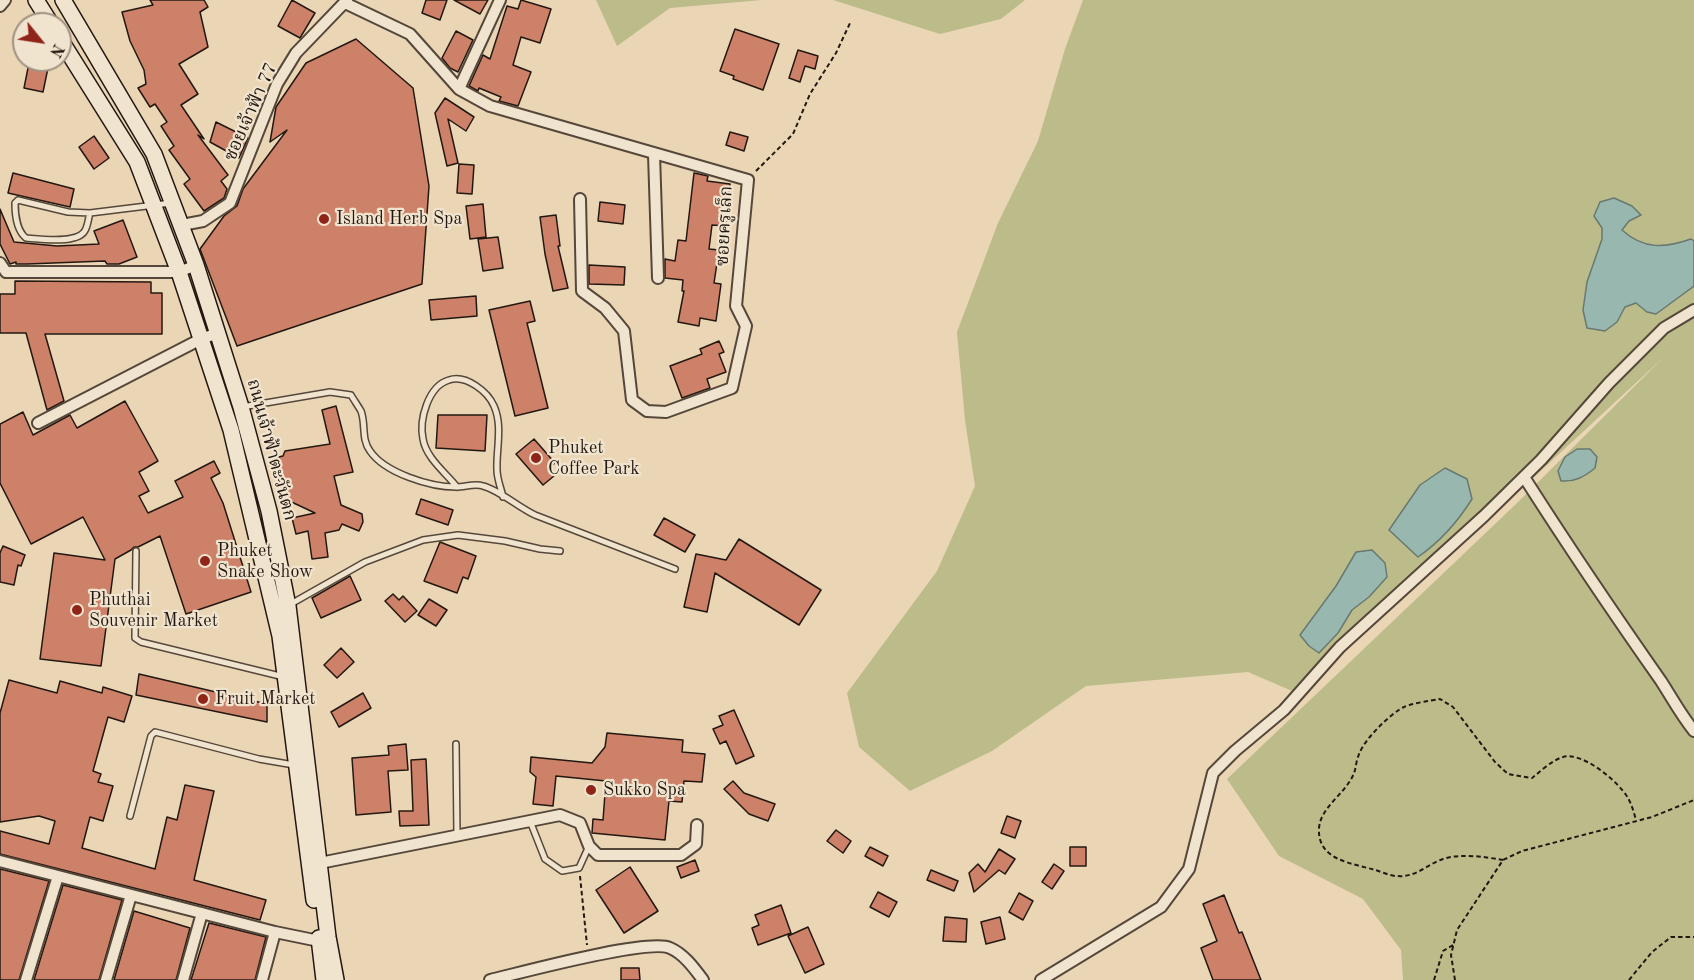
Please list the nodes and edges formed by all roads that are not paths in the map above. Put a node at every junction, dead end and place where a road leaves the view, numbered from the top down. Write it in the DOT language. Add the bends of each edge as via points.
graph roads {
  1 [pos="5,0"];
  2 [pos="63,0"];
  3 [pos="500,0"];
  4 [pos="346,2"];
  5 [pos="0,6"];
  6 [pos="72,58"];
  7 [pos="459,89"];
  8 [pos="654,154"];
  9 [pos="580,199"];
  10 [pos="173,203"];
  11 [pos="154,205"];
  12 [pos="90,213"];
  13 [pos="182,225"];
  14 [pos="0,263"];
  15 [pos="196,265"];
  16 [pos="178,272"];
  17 [pos="658,278"];
  18 [pos="1694,310"];
  19 [pos="218,333"];
  20 [pos="201,339"];
  21 [pos="240,407"];
  22 [pos="38,423"];
  23 [pos="1524,477"];
  24 [pos="458,487"];
  25 [pos="503,497"];
  26 [pos="136,551"];
  27 [pos="560,551"];
  28 [pos="675,569"];
  29 [pos="288,606"];
  30 [pos="291,678"];
  31 [pos="1694,731"];
  32 [pos="456,744"];
  33 [pos="302,766"];
  34 [pos="130,816"];
  35 [pos="530,821"];
  36 [pos="697,825"];
  37 [pos="457,835"];
  38 [pos="589,846"];
  39 [pos="0,861"];
  40 [pos="320,862"];
  41 [pos="58,876"];
  42 [pos="131,895"];
  43 [pos="202,913"];
  44 [pos="275,932"];
  45 [pos="319,941"];
  46 [pos="26,980"];
  47 [pos="106,980"];
  48 [pos="183,980"];
  49 [pos="262,980"];
  50 [pos="324,980"];
  51 [pos="336,980"];
  52 [pos="490,980"];
  53 [pos="703,980"];
  54 [pos="1041,980"];
  1 -- 5 [label="street"];
  2 -- 10 [label="main road, ถนนเจ้าฟ้าตะวันตก" via="154,154"];
  3 -- 7 [label="street"];
  4 -- 7 [label="street, ซอยครูเล็ก" via="410,33"];
  4 -- 13 [label="street, ซอยเจ้าฟ้า 77" via="296,53 276,84 230,203 203,221"];
  6 -- 11 [label="main road, ถนนเจ้าฟ้าตะวันตก" via="137,162"];
  7 -- 8 [label="street, ซอยครูเล็ก" via="490,106"];
  8 -- 9 [label="street, ซอยครูเล็ก" via="748,180 736,306 746,326 732,388 666,412 647,411 632,400 624,331 605,308 582,291"];
  8 -- 17 [label="street"];
  10 -- 11 [label="lane"];
  10 -- 13 [label="main road, ถนนเจ้าฟ้าตะวันตก"];
  11 -- 12 [label="lane"];
  11 -- 16 [label="main road, ถนนเจ้าฟ้าตะวันตก"];
  12 -- 12 [label="lane" via="18,200 15,203 21,235 26,238 80,236"];
  13 -- 15 [label="main road, ถนนเจ้าฟ้าตะวันตก"];
  14 -- 16 [label="street" via="6,272"];
  15 -- 16 [label="street"];
  15 -- 19 [label="main road, ถนนเจ้าฟ้าตะวันตก"];
  16 -- 20 [label="main road, ถนนเจ้าฟ้าตะวันตก"];
  18 -- 23 [label="street" via="1664,328"];
  19 -- 20 [label="street"];
  19 -- 21 [label="main road, ถนนเจ้าฟ้าตะวันตก"];
  20 -- 22 [label="street"];
  20 -- 30 [label="main road, ถนนเจ้าฟ้าตะวันตก" via="231,430"];
  21 -- 24 [label="lane" via="330,392 351,395 361,412 365,444 388,468 404,476"];
  21 -- 29 [label="main road, ถนนเจ้าฟ้าตะวันตก" via="269,511"];
  23 -- 31 [label="street"];
  23 -- 54 [label="street" via="1340,647 1284,710 1213,773 1189,869 1161,907"];
  24 -- 25 [label="lane" via="480,484"];
  24 -- 25 [label="lane" via="428,452 423,439 422,417 434,393 449,380 477,387 495,408 499,436 496,473"];
  25 -- 28 [label="lane" via="535,515"];
  26 -- 30 [label="lane" via="135,638"];
  27 -- 29 [label="lane" via="458,535 423,540 365,562"];
  29 -- 30 [label="main road, ถนนเจ้าฟ้าตะวันตก"];
  30 -- 33 [label="main road, ถนนเจ้าฟ้าตะวันตก"];
  32 -- 37 [label="lane"];
  33 -- 34 [label="lane" via="155,732"];
  33 -- 40 [label="main road, ถนนเจ้าฟ้าตะวันตก"];
  33 -- 45 [label="main road, ถนนเจ้าฟ้าตะวันตก"];
  35 -- 37 [label="street"];
  35 -- 38 [label="street" via="560,815 580,823"];
  35 -- 38 [label="lane" via="545,859 562,871 579,868"];
  36 -- 38 [label="street" via="696,844 681,855 598,855"];
  37 -- 40 [label="street"];
  39 -- 41 [label="street"];
  40 -- 51 [label="main road, ถนนเจ้าฟ้าตะวันตก"];
  41 -- 42 [label="street"];
  41 -- 46 [label="street"];
  42 -- 43 [label="street"];
  42 -- 47 [label="street"];
  43 -- 44 [label="street"];
  43 -- 48 [label="street"];
  44 -- 45 [label="street"];
  44 -- 49 [label="street"];
  45 -- 50 [label="main road, ถนนเจ้าฟ้าตะวันตก"];
  52 -- 53 [label="street" via="630,948 669,947 692,964"];
}
